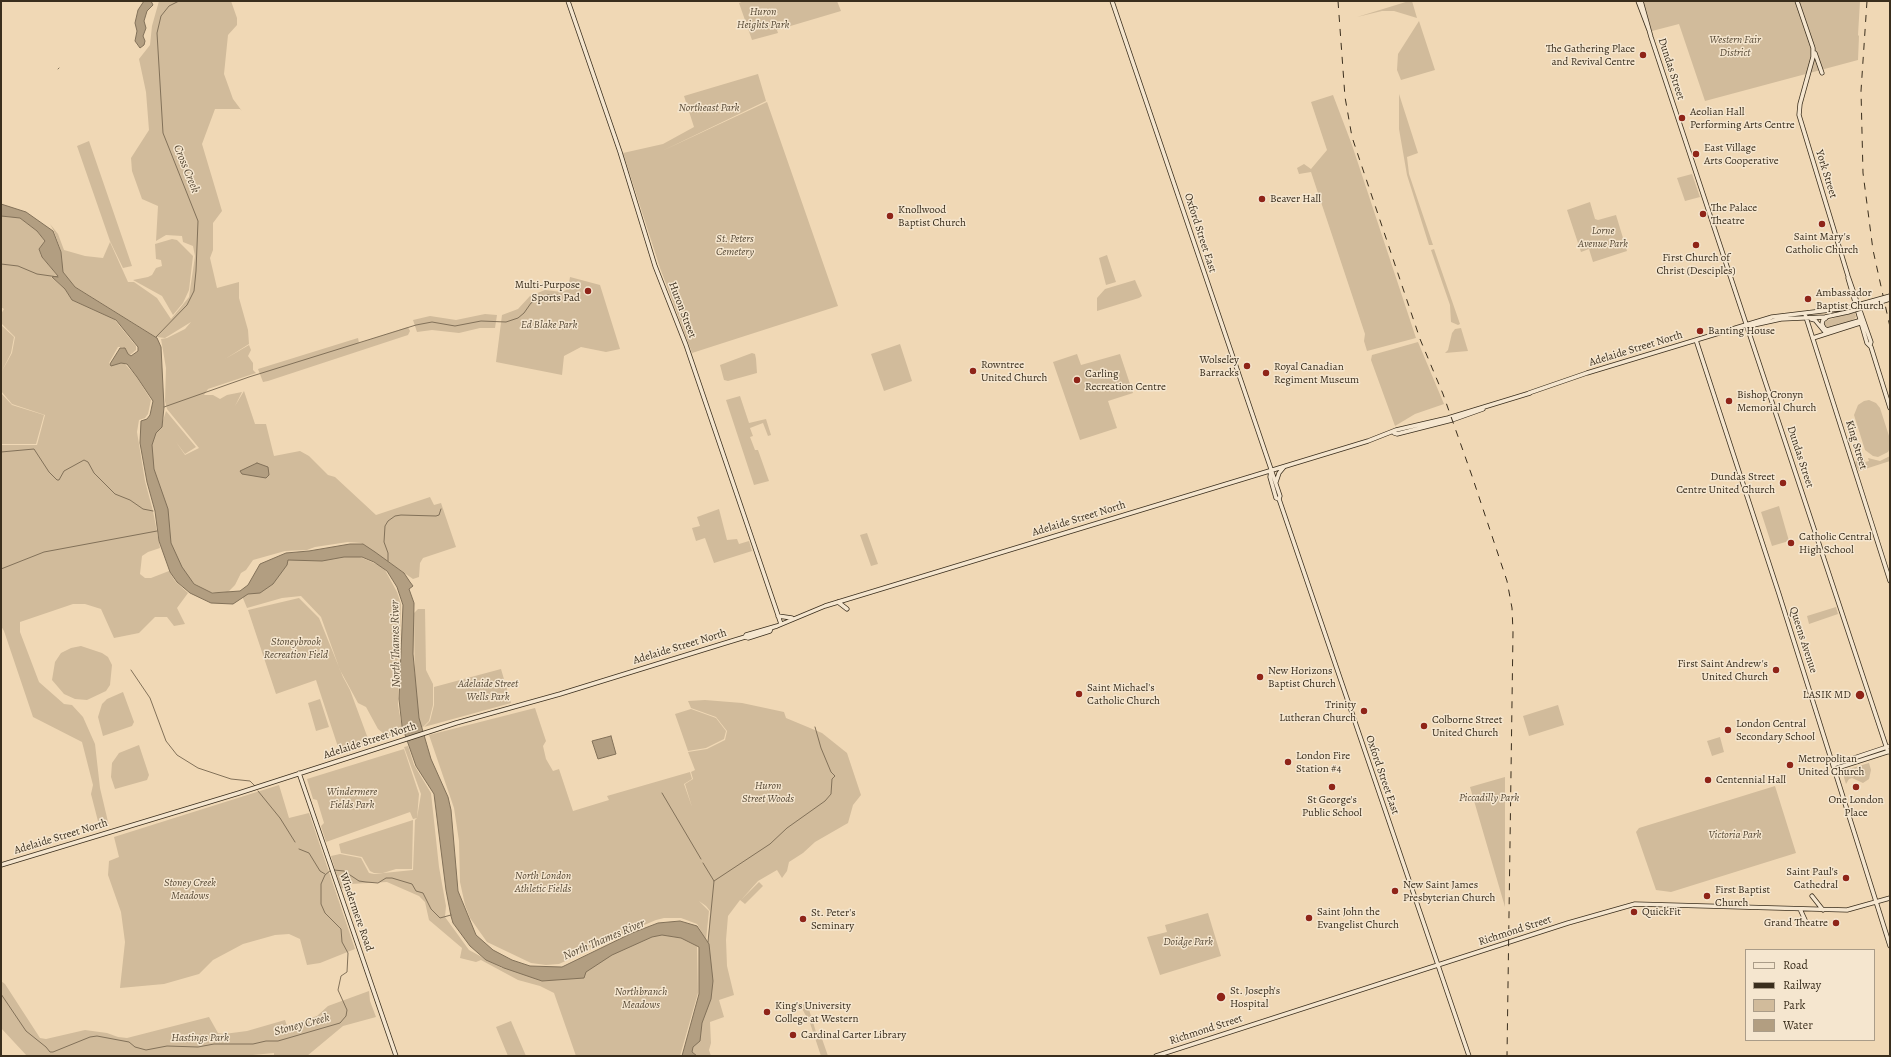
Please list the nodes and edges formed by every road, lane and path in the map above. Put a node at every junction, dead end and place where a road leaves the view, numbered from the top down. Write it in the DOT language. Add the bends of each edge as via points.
graph roads {
  1 [pos="568,1"];
  2 [pos="1112,1"];
  3 [pos="1640,1"];
  4 [pos="1797,1"];
  5 [pos="1813,48"];
  6 [pos="1822,73"];
  7 [pos="1848,276"];
  8 [pos="1890,296"];
  9 [pos="1890,299"];
  10 [pos="1848,310"];
  11 [pos="1858,314"];
  12 [pos="1834,315"];
  13 [pos="1807,317"];
  14 [pos="1862,321"];
  15 [pos="1853,323"];
  16 [pos="1748,326"];
  17 [pos="1829,333"];
  18 [pos="1813,338"];
  19 [pos="1696,340"];
  20 [pos="1890,408"];
  21 [pos="1285,466"];
  22 [pos="1271,470"];
  23 [pos="1276,484"];
  24 [pos="1279,499"];
  25 [pos="1890,581"];
  26 [pos="849,598"];
  27 [pos="838,602"];
  28 [pos="778,616"];
  29 [pos="793,618"];
  30 [pos="781,624"];
  31 [pos="1888,747"];
  32 [pos="1889,752"];
  33 [pos="1833,765"];
  34 [pos="1834,769"];
  35 [pos="299,773"];
  36 [pos="1,865"];
  37 [pos="1812,896"];
  38 [pos="1890,898"];
  39 [pos="1877,902"];
  40 [pos="1800,909"];
  41 [pos="1823,910"];
  42 [pos="1806,922"];
  43 [pos="1890,946"];
  44 [pos="1438,966"];
  45 [pos="396,1056"];
  46 [pos="1156,1056"];
  47 [pos="1469,1056"];
  1 -- 28 [label="main road, Huron Street" via="620,152 655,266 686,345"];
  2 -- 22 [label="main road, Oxford Street East"];
  3 -- 16 [label="main road, Dundas Street"];
  4 -- 5 [label="main road"];
  5 -- 6 [label="main road"];
  5 -- 7 [label="main road, York Street" via="1812,66 1799,115"];
  7 -- 11 [label="main road, York Street"];
  7 -- 14 [label="main road, York Street"];
  8 -- 10 [label="main road, Adelaide Street North, bridge"];
  9 -- 10 [label="main road, Adelaide Street North, bridge"];
  10 -- 12 [label="main road, Adelaide Street North"];
  10 -- 13 [label="main road, Adelaide Street North"];
  11 -- 14 [label="main road, York Street"];
  11 -- 15 [label="main road"];
  12 -- 13 [label="main road, Adelaide Street North"];
  12 -- 15 [label="main road" via="1823,320 1824,328 1830,330"];
  13 -- 16 [label="main road, Adelaide Street North"];
  13 -- 17 [label="main road" via="1815,320 1823,331"];
  13 -- 18 [label="main road, King Street"];
  14 -- 15 [label="main road"];
  14 -- 17 [label="main road"];
  14 -- 20 [label="main road, York Street"];
  16 -- 19 [label="main road, Adelaide Street North"];
  16 -- 31 [label="main road, Dundas Street"];
  17 -- 18 [label="main road"];
  18 -- 25 [label="main road, King Street"];
  19 -- 21 [label="main road, Adelaide Street North" via="1530,393 1448,418 1396,430 1394,433"];
  19 -- 33 [label="main road, Queens Avenue"];
  21 -- 22 [label="main road, Adelaide Street North"];
  21 -- 23 [label="main road" via="1278,474"];
  22 -- 23 [label="main road, Oxford Street East"];
  22 -- 24 [label="main road, Oxford Street East" via="1270,477 1276,498"];
  22 -- 26 [label="main road, Adelaide Street North"];
  23 -- 24 [label="main road, Oxford Street East"];
  24 -- 44 [label="main road, Oxford Street East"];
  26 -- 27 [label="main road, Adelaide Street North"];
  26 -- 27 [label="main road" via="846,609"];
  27 -- 29 [label="main road, Adelaide Street North"];
  28 -- 29 [label="main road"];
  28 -- 30 [label="main road, Huron Street"];
  29 -- 30 [label="main road, Adelaide Street North"];
  30 -- 35 [label="main road, Adelaide Street North"];
  31 -- 32 [label="main road, Dundas Street"];
  31 -- 33 [label="main road"];
  32 -- 34 [label="main road"];
  33 -- 34 [label="main road, Queens Avenue"];
  34 -- 39 [label="main road, Queens Avenue"];
  35 -- 36 [label="main road, Adelaide Street North"];
  35 -- 45 [label="main road, Windermere Road"];
  37 -- 41 [label="main road"];
  38 -- 39 [label="main road, Richmond Street"];
  39 -- 41 [label="main road, Richmond Street" via="1847,910"];
  39 -- 43 [label="main road, Queens Avenue"];
  40 -- 41 [label="main road, Richmond Street"];
  40 -- 42 [label="main road"];
  40 -- 44 [label="main road, Richmond Street" via="1637,903"];
  44 -- 46 [label="main road, Richmond Street"];
  44 -- 47 [label="main road, Oxford Street East"];
}
